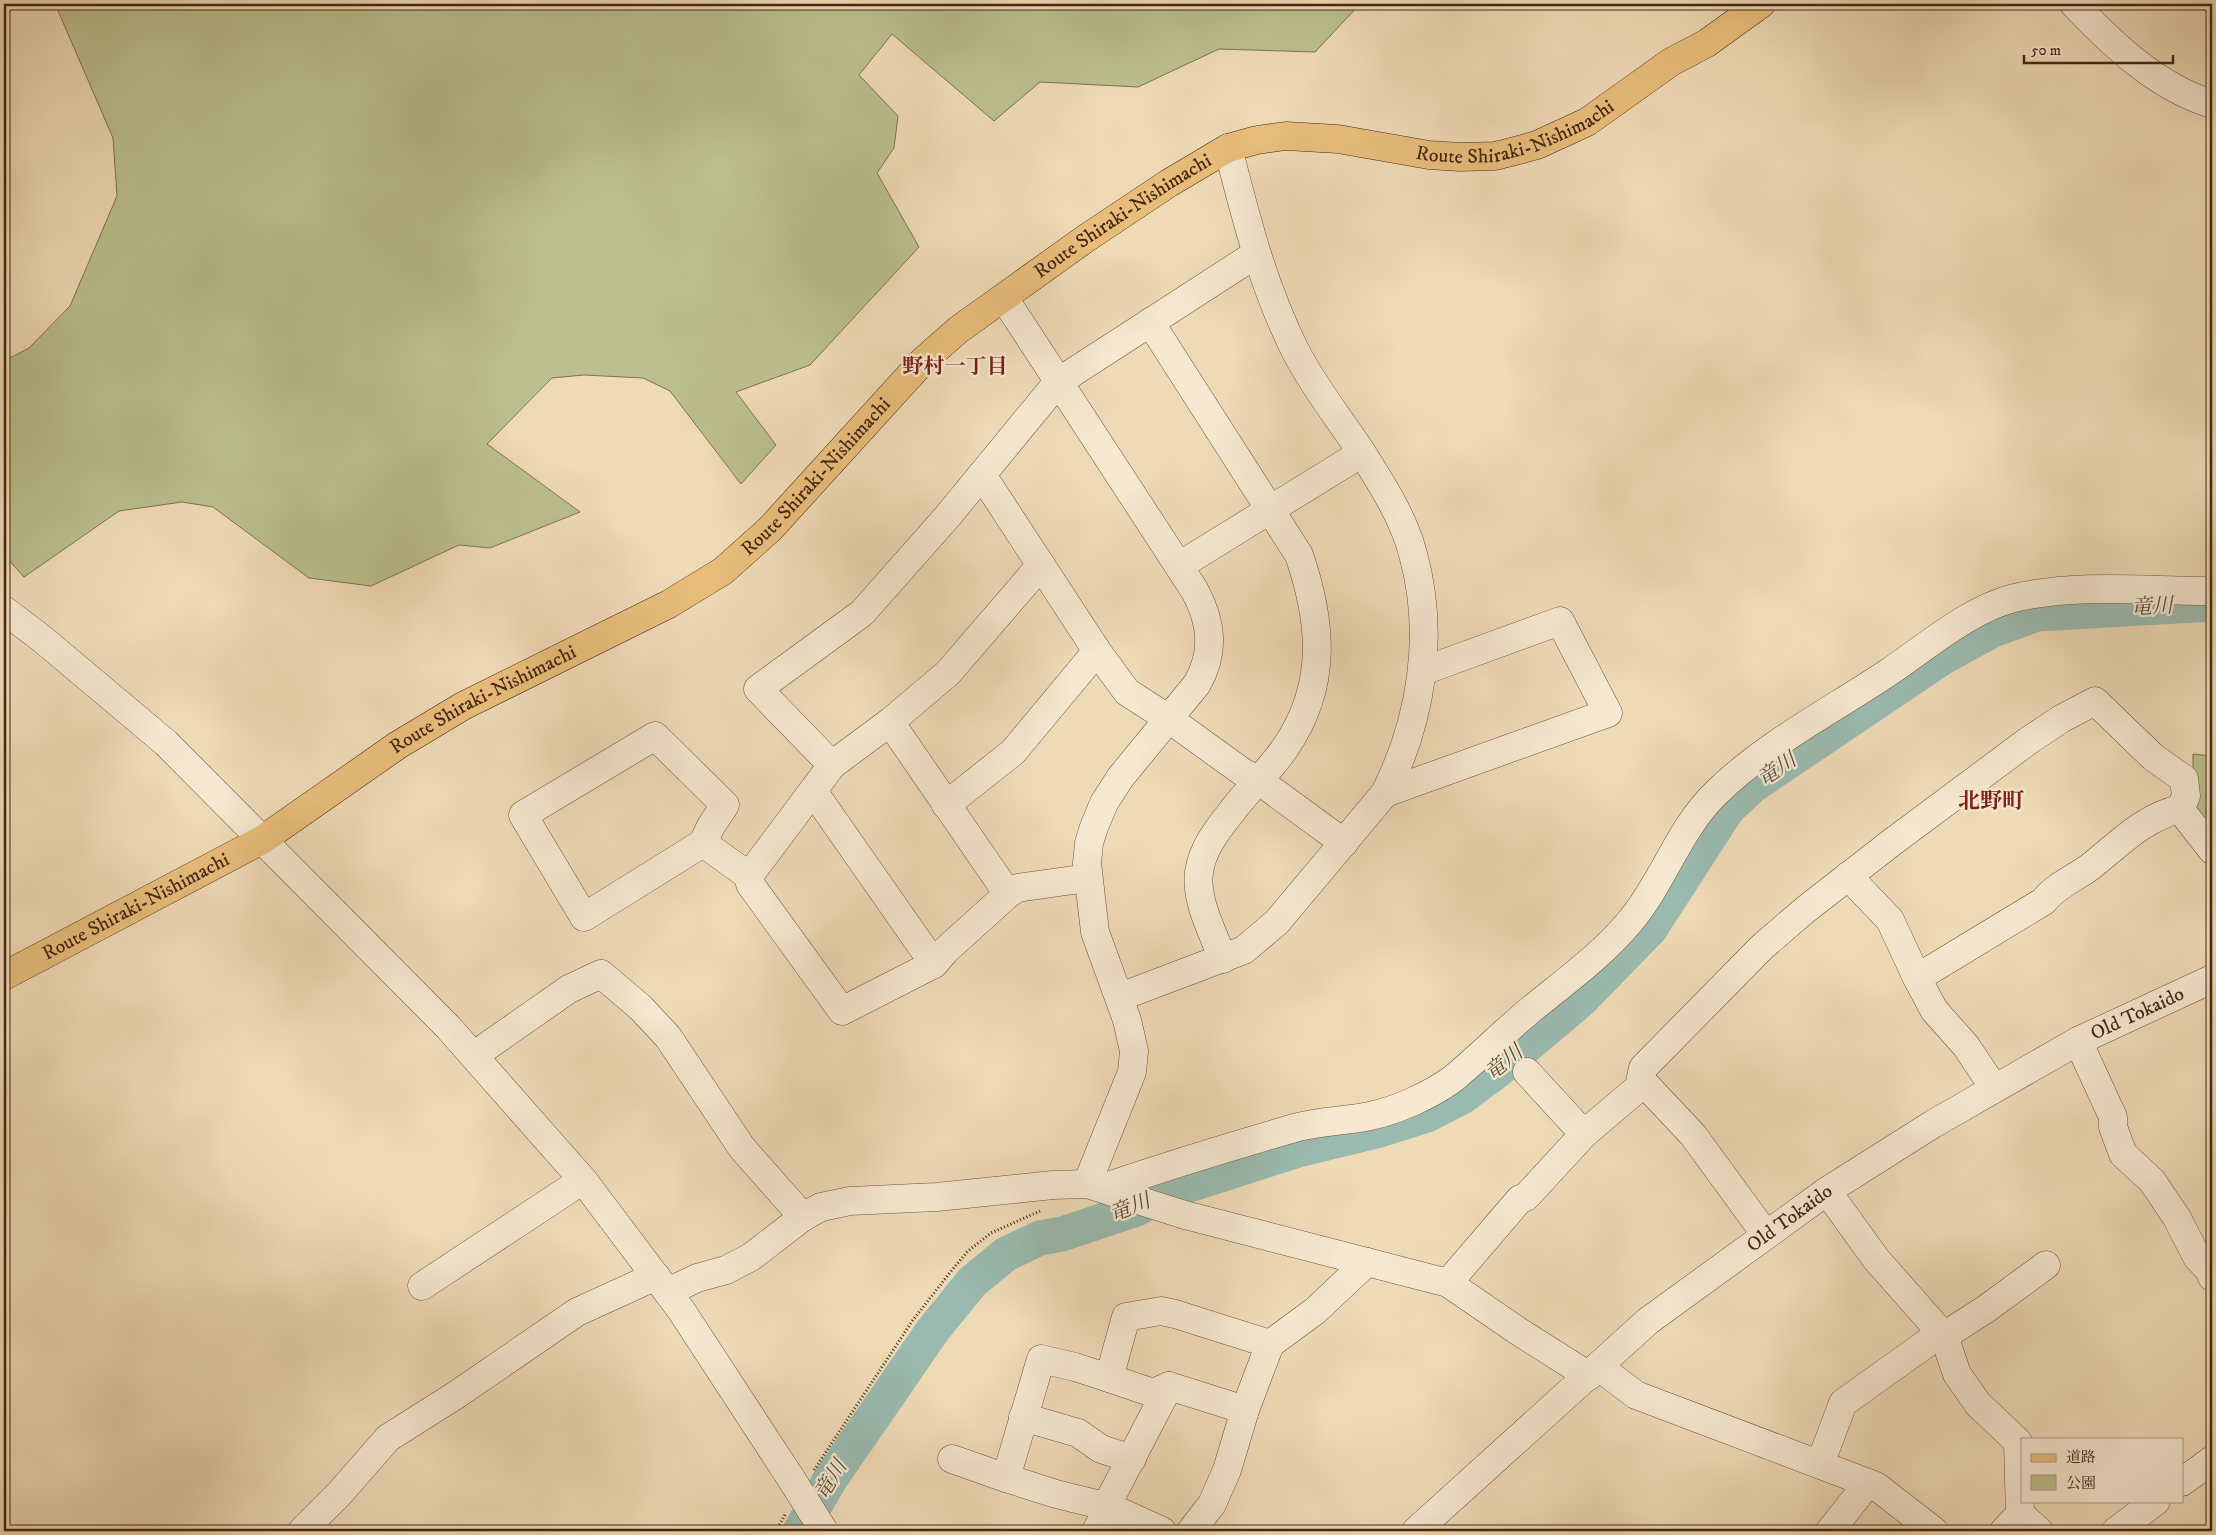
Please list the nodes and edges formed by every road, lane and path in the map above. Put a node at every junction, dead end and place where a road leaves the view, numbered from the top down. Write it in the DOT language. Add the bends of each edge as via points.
graph roads {
  1 [pos="1761,4"];
  2 [pos="2074,4"];
  3 [pos="2212,104"];
  4 [pos="1228,148"];
  5 [pos="1256,254"];
  6 [pos="1004,298"];
  7 [pos="1150,322"];
  8 [pos="1058,382"];
  9 [pos="1362,453"];
  10 [pos="982,475"];
  11 [pos="1272,510"];
  12 [pos="1041,566"];
  13 [pos="1179,566"];
  14 [pos="2212,591"];
  15 [pos="4,610"];
  16 [pos="1097,651"];
  17 [pos="1423,671"];
  18 [pos="1169,719"];
  19 [pos="890,722"];
  20 [pos="832,765"];
  21 [pos="1258,780"];
  22 [pos="813,791"];
  23 [pos="1385,793"];
  24 [pos="946,805"];
  25 [pos="2180,809"];
  26 [pos="262,840"];
  27 [pos="703,843"];
  28 [pos="1344,843"];
  29 [pos="2212,850"];
  30 [pos="749,876"];
  31 [pos="1848,876"];
  32 [pos="1088,878"];
  33 [pos="1008,894"];
  34 [pos="1223,959"];
  35 [pos="934,964"];
  36 [pos="4,976"];
  37 [pos="1916,978"];
  38 [pos="2212,979"];
  39 [pos="1120,997"];
  40 [pos="2078,1041"];
  41 [pos="486,1047"];
  42 [pos="1527,1072"];
  43 [pos="1644,1083"];
  44 [pos="1994,1088"];
  45 [pos="1584,1134"];
  46 [pos="583,1180"];
  47 [pos="1103,1189"];
  48 [pos="1827,1191"];
  49 [pos="1047,1209"];
  50 [pos="803,1216"];
  51 [pos="1766,1235"];
  52 [pos="1368,1262"];
  53 [pos="2046,1265"];
  54 [pos="2212,1272"];
  55 [pos="1448,1283"];
  56 [pos="662,1284"];
  57 [pos="422,1286"];
  58 [pos="1942,1334"];
  59 [pos="1270,1344"];
  60 [pos="1594,1371"];
  61 [pos="1109,1378"];
  62 [pos="1169,1386"];
  63 [pos="1245,1410"];
  64 [pos="1022,1417"];
  65 [pos="845,1421"];
  66 [pos="952,1459"];
  67 [pos="1132,1459"];
  68 [pos="2212,1460"];
  69 [pos="1820,1464"];
  70 [pos="1006,1478"];
  71 [pos="2184,1481"];
  72 [pos="1868,1483"];
  73 [pos="2155,1502"];
  74 [pos="1109,1507"];
  75 [pos="2021,1525"];
  76 [pos="302,1531"];
  77 [pos="824,1531"];
  78 [pos="1096,1531"];
  79 [pos="1162,1531"];
  80 [pos="1191,1531"];
  81 [pos="1416,1531"];
  82 [pos="1830,1531"];
  83 [pos="1932,1531"];
  84 [pos="2116,1531"];
  1 -- 4 [label="main road, Route Shiraki-Nishimachi" via="1707,43 1671,62 1587,122 1537,145 1515,151 1495,156 1445,156 1338,139 1286,136"];
  2 -- 3 [label="street" via="2145,69 2174,88"];
  4 -- 5 [label="street"];
  4 -- 6 [label="main road, Route Shiraki-Nishimachi" via="1085,239"];
  5 -- 7 [label="street"];
  5 -- 9 [label="street" via="1279,315 1310,379"];
  6 -- 8 [label="street"];
  6 -- 26 [label="main road, Route Shiraki-Nishimachi" via="958,330 924,361 770,529 723,571 669,604 463,706 398,745"];
  7 -- 8 [label="street"];
  7 -- 11 [label="street"];
  8 -- 10 [label="street"];
  8 -- 13 [label="street"];
  9 -- 11 [label="street"];
  9 -- 17 [label="street" via="1392,503 1413,554 1423,606"];
  10 -- 12 [label="street"];
  10 -- 20 [label="street" via="862,613 758,689"];
  11 -- 13 [label="street"];
  11 -- 21 [label="street" via="1299,555 1310,584 1317,626 1317,666 1298,726 1286,748"];
  12 -- 16 [label="street"];
  12 -- 19 [label="street" via="948,673"];
  13 -- 18 [label="street" via="1206,614 1209,652 1206,668 1197,684"];
  14 -- 47 [label="street" via="2069,590 2012,598 1990,606 1756,758 1732,778 1690,824 1646,901 1629,923 1599,953 1452,1079 1428,1094 1379,1113 1302,1126"];
  15 -- 26 [label="street" via="166,744"];
  16 -- 18 [label="street" via="1127,692"];
  16 -- 24 [label="street" via="1013,752"];
  17 -- 23 [label="street" via="1406,743"];
  17 -- 23 [label="street" via="1560,621 1608,713"];
  18 -- 21 [label="street"];
  18 -- 32 [label="street" via="1120,778 1104,803 1089,843"];
  19 -- 20 [label="street"];
  19 -- 24 [label="street"];
  20 -- 22 [label="street"];
  21 -- 28 [label="street"];
  21 -- 34 [label="street" via="1210,841 1199,872 1204,909"];
  22 -- 30 [label="street"];
  22 -- 35 [label="street"];
  23 -- 28 [label="street"];
  24 -- 33 [label="street"];
  25 -- 29 [label="street"];
  25 -- 31 [label="street" via="2186,796 2184,779 2153,757 2095,701 2028,741"];
  25 -- 37 [label="street" via="2162,813 2044,901"];
  26 -- 36 [label="main road, Route Shiraki-Nishimachi"];
  26 -- 46 [label="street" via="448,1028"];
  27 -- 27 [label="street" via="726,805 655,736 523,815 584,918"];
  27 -- 30 [label="street"];
  28 -- 34 [label="street" via="1277,922 1244,950"];
  30 -- 35 [label="street" via="750,884 842,1011"];
  31 -- 37 [label="street" via="1890,920"];
  31 -- 43 [label="street" via="1762,947 1684,1026 1643,1068"];
  32 -- 33 [label="street" via="1018,888"];
  32 -- 39 [label="street" via="1096,932"];
  33 -- 35 [label="street"];
  34 -- 39 [label="street"];
  37 -- 44 [label="street" via="1934,1010 1966,1046"];
  38 -- 40 [label="street, Old Tokaido"];
  39 -- 47 [label="street" via="1134,1051 1132,1072"];
  40 -- 44 [label="street, Old Tokaido"];
  40 -- 54 [label="street" via="2113,1117 2113,1127 2123,1154 2152,1180 2197,1257"];
  41 -- 50 [label="street" via="569,989 601,974 641,1008 668,1037 742,1148"];
  42 -- 45 [label="street"];
  43 -- 45 [label="street"];
  43 -- 51 [label="street" via="1692,1135"];
  44 -- 48 [label="street, Old Tokaido"];
  45 -- 55 [label="street" via="1526,1197 1520,1199"];
  46 -- 56 [label="street"];
  46 -- 57 [label="street"];
  47 -- 50 [label="street" via="1053,1185 937,1197 850,1201 821,1207"];
  47 -- 52 [label="street"];
  48 -- 51 [label="street, Old Tokaido"];
  48 -- 58 [label="street" via="1876,1259"];
  49 -- 65 [label="path" via="1021,1218 968,1251 932,1293"];
  50 -- 56 [label="street" via="751,1257 726,1270"];
  51 -- 60 [label="street, Old Tokaido" via="1648,1321"];
  52 -- 55 [label="street"];
  52 -- 59 [label="street" via="1315,1311"];
  53 -- 58 [label="street" via="1992,1305"];
  55 -- 60 [label="street" via="1518,1331"];
  56 -- 76 [label="street" via="577,1312 388,1438"];
  56 -- 77 [label="street, bridge" via="716,1361"];
  58 -- 69 [label="street" via="1843,1402"];
  58 -- 75 [label="street" via="1957,1374 1978,1404 2018,1442"];
  59 -- 61 [label="street" via="1175,1314 1161,1312 1126,1317"];
  59 -- 63 [label="street"];
  60 -- 69 [label="street" via="1636,1395"];
  60 -- 81 [label="street, Old Tokaido"];
  61 -- 62 [label="street" via="1153,1393"];
  61 -- 64 [label="street" via="1041,1359"];
  62 -- 63 [label="street"];
  62 -- 67 [label="street"];
  63 -- 80 [label="street" via="1212,1504"];
  64 -- 67 [label="street" via="1078,1433 1101,1449"];
  64 -- 70 [label="street"];
  66 -- 70 [label="street"];
  67 -- 74 [label="street" via="1111,1497"];
  68 -- 71 [label="street"];
  69 -- 72 [label="street"];
  70 -- 74 [label="street"];
  72 -- 82 [label="street"];
  72 -- 83 [label="street"];
  73 -- 84 [label="street"];
  74 -- 78 [label="street"];
  74 -- 79 [label="street"];
}
